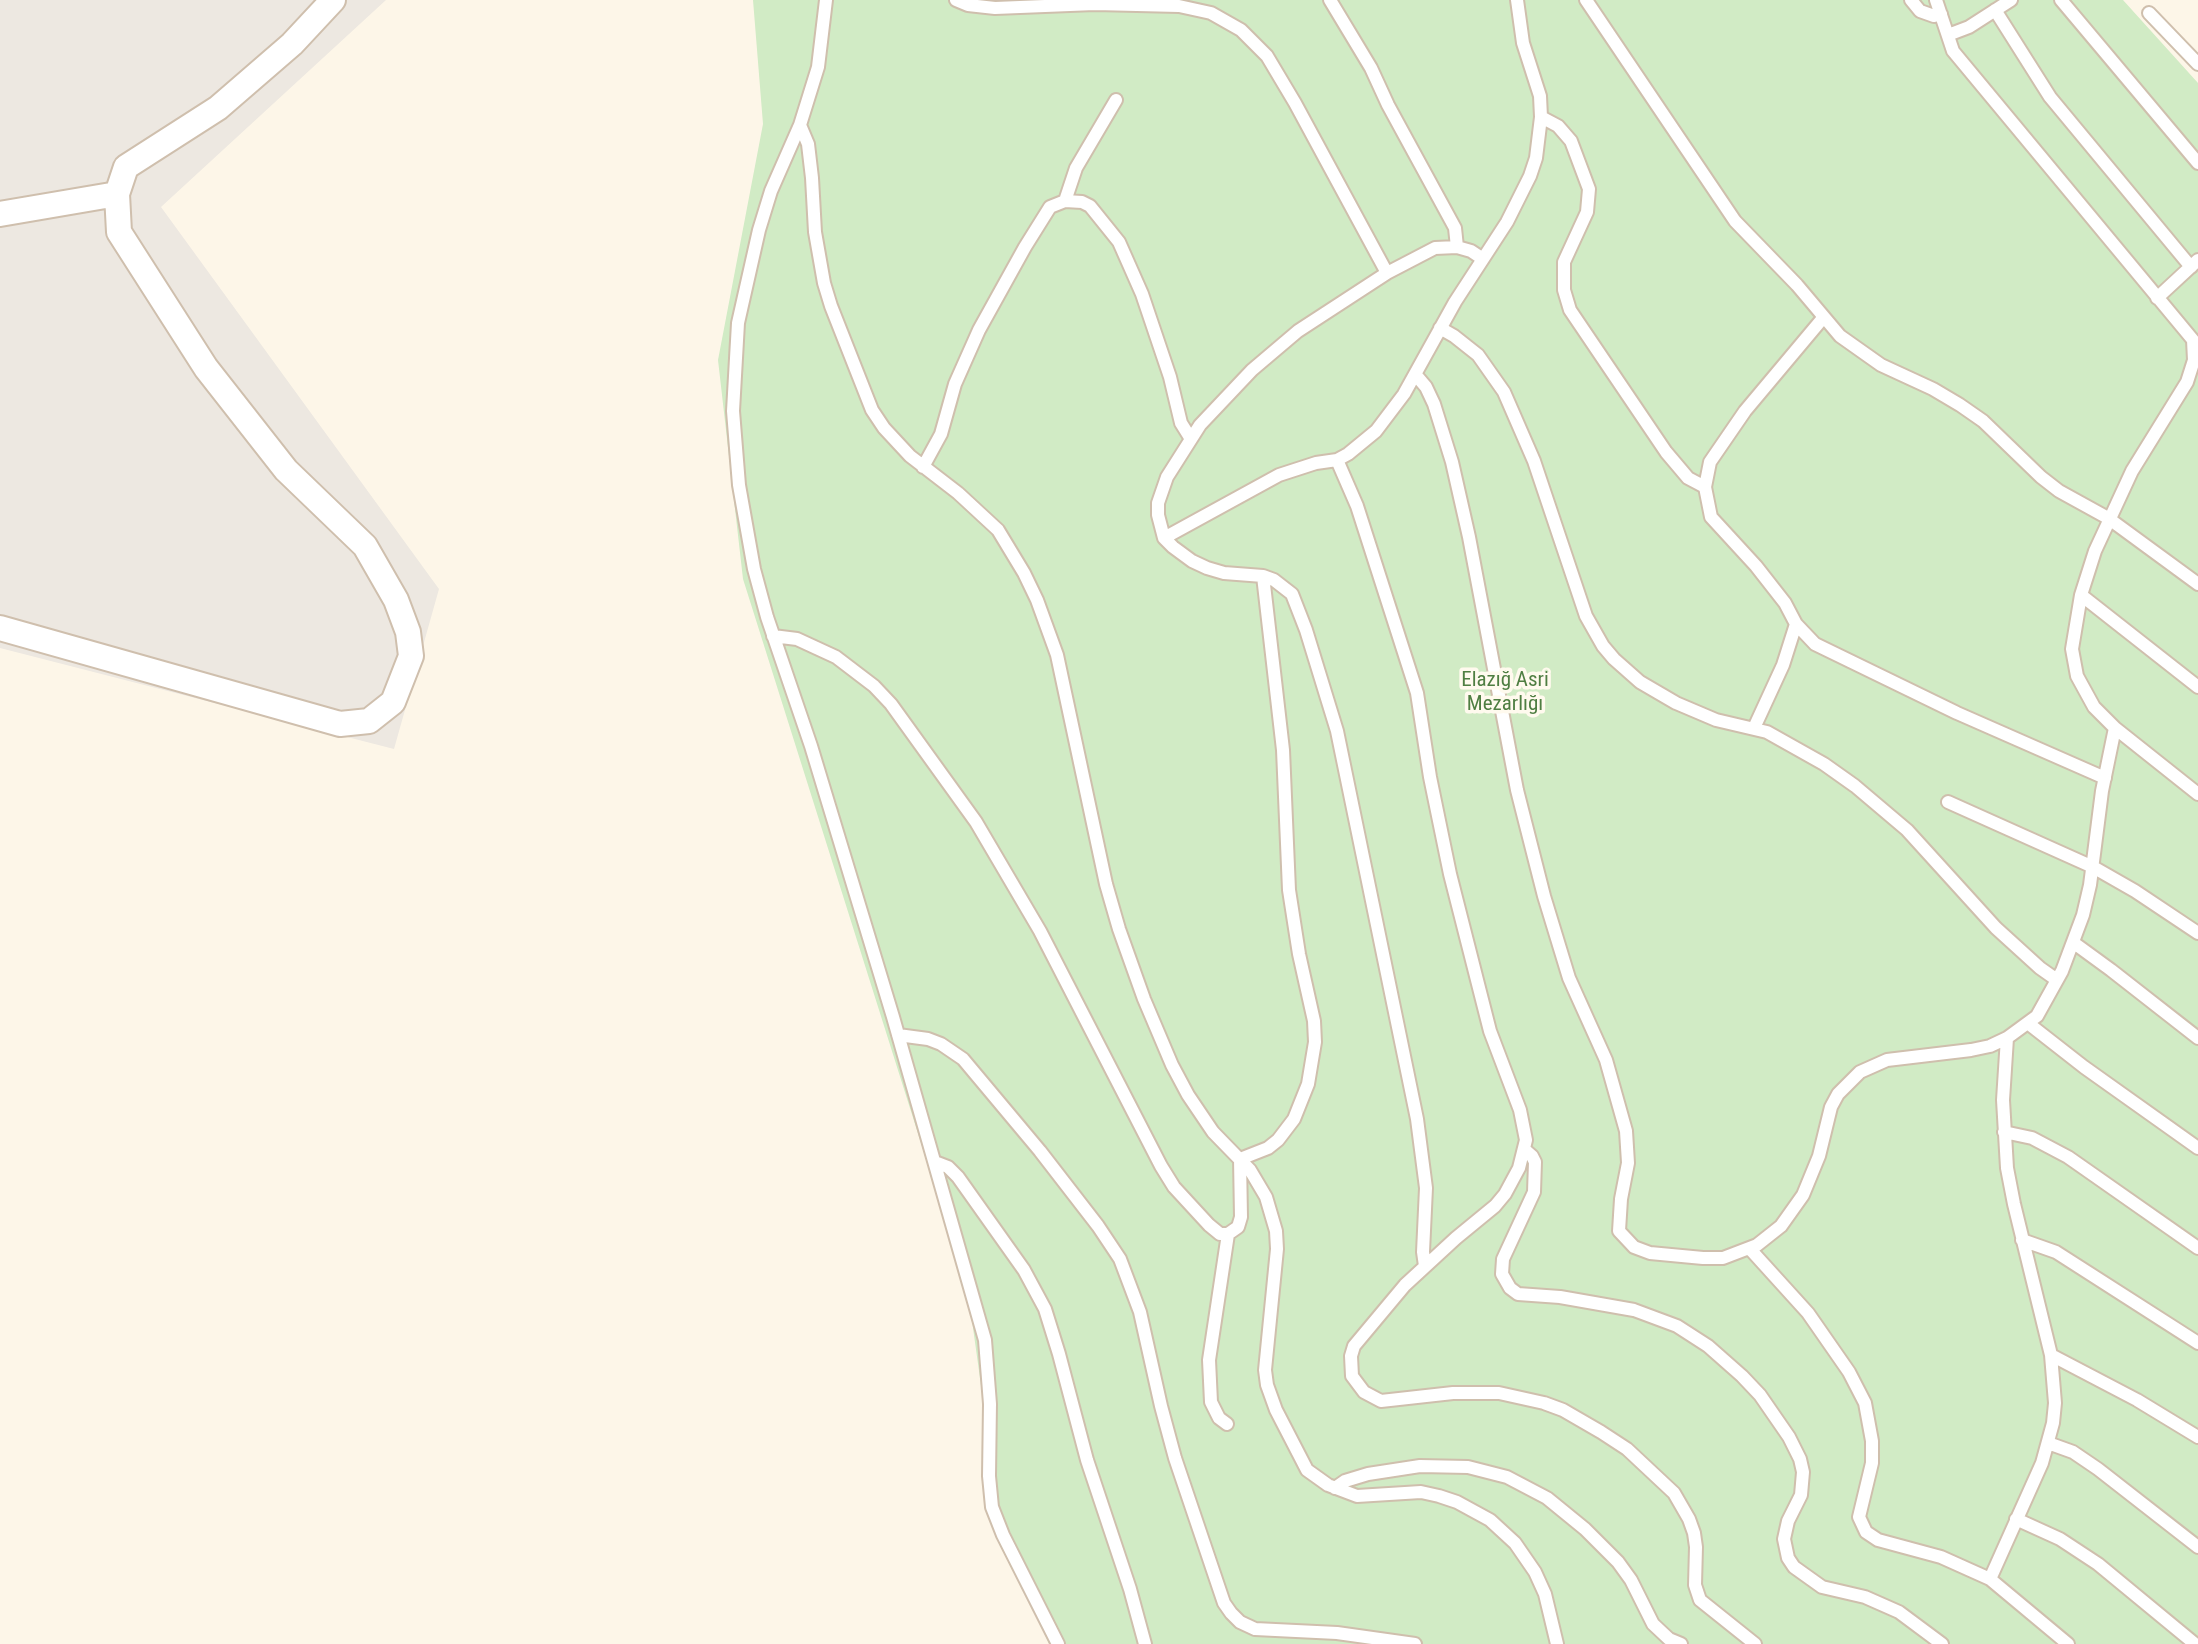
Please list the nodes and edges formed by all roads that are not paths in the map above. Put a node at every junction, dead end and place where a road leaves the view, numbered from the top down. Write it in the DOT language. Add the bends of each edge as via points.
graph roads {
  1 [pos="333,0"];
  2 [pos="826,0"];
  3 [pos="956,0"];
  4 [pos="1330,0"];
  5 [pos="1517,0"];
  6 [pos="1586,0"];
  7 [pos="1910,0"];
  8 [pos="1936,0"];
  9 [pos="2011,0"];
  10 [pos="2061,0"];
  11 [pos="1995,10"];
  12 [pos="2149,13"];
  13 [pos="1941,14"];
  14 [pos="1948,35"];
  15 [pos="2198,64"];
  16 [pos="1116,100"];
  17 [pos="1541,117"];
  18 [pos="800,125"];
  19 [pos="2198,163"];
  20 [pos="117,194"];
  21 [pos="1065,201"];
  22 [pos="0,214"];
  23 [pos="1457,247"];
  24 [pos="1483,259"];
  25 [pos="2194,263"];
  26 [pos="1387,273"];
  27 [pos="2157,298"];
  28 [pos="1824,318"];
  29 [pos="1440,328"];
  30 [pos="2196,360"];
  31 [pos="1415,373"];
  32 [pos="1191,439"];
  33 [pos="1337,460"];
  34 [pos="923,467"];
  35 [pos="1705,487"];
  36 [pos="2108,519"];
  37 [pos="1164,538"];
  38 [pos="1263,576"];
  39 [pos="2198,584"];
  40 [pos="2081,595"];
  41 [pos="1796,624"];
  42 [pos="0,628"];
  43 [pos="773,636"];
  44 [pos="2198,687"];
  45 [pos="1754,728"];
  46 [pos="2115,728"];
  47 [pos="2105,778"];
  48 [pos="2198,794"];
  49 [pos="1948,802"];
  50 [pos="2093,867"];
  51 [pos="2198,933"];
  52 [pos="2074,943"];
  53 [pos="2057,980"];
  54 [pos="2029,1024"];
  55 [pos="898,1035"];
  56 [pos="2007,1038"];
  57 [pos="2198,1038"];
  58 [pos="2004,1132"];
  59 [pos="2198,1148"];
  60 [pos="1524,1149"];
  61 [pos="1240,1159"];
  62 [pos="935,1161"];
  63 [pos="1228,1234"];
  64 [pos="2022,1240"];
  65 [pos="2198,1248"];
  66 [pos="1750,1249"];
  67 [pos="1425,1266"];
  68 [pos="2198,1343"];
  69 [pos="2051,1355"];
  70 [pos="1227,1424"];
  71 [pos="2198,1437"];
  72 [pos="2048,1443"];
  73 [pos="1335,1488"];
  74 [pos="2016,1519"];
  75 [pos="2198,1547"];
  76 [pos="1990,1579"];
  77 [pos="1058,1644"];
  78 [pos="1145,1644"];
  79 [pos="1415,1644"];
  80 [pos="1557,1644"];
  81 [pos="1681,1644"];
  82 [pos="1755,1644"];
  83 [pos="1942,1644"];
  84 [pos="2068,1644"];
  85 [pos="2195,1644"];
  1 -- 20 [label="street" via="292,44 218,108 126,167"];
  2 -- 18 [label="lane" via="818,67"];
  3 -- 26 [label="lane" via="995,8 1179,6 1211,13 1241,30 1267,56"];
  4 -- 23 [label="lane" via="1455,228"];
  5 -- 17 [label="lane"];
  6 -- 28 [label="lane" via="1714,195"];
  7 -- 13 [label="lane" via="1920,11"];
  8 -- 13 [label="lane"];
  9 -- 11 [label="lane"];
  10 -- 19 [label="lane"];
  11 -- 14 [label="lane"];
  11 -- 25 [label="lane" via="2050,97"];
  12 -- 15 [label="lane"];
  13 -- 14 [label="lane"];
  14 -- 27 [label="lane" via="1953,51"];
  16 -- 21 [label="lane" via="1076,168"];
  17 -- 24 [label="lane" via="1530,176"];
  17 -- 35 [label="lane" via="1572,141 1589,189 1587,212 1564,262 1570,310 1666,452 1688,478"];
  18 -- 34 [label="lane" via="808,144 815,232 831,306 872,410"];
  18 -- 43 [label="lane" via="755,242 734,367 738,485"];
  20 -- 22 [label="street"];
  20 -- 42 [label="street" via="119,232 206,368 286,470 365,546 397,600 411,656 393,702 369,721 340,724"];
  21 -- 32 [label="lane" via="1090,206 1119,242 1142,294 1181,423"];
  21 -- 34 [label="lane" via="1050,207 979,330 955,384 942,434"];
  23 -- 24 [label="lane"];
  23 -- 26 [label="lane" via="1436,248"];
  24 -- 29 [label="lane"];
  25 -- 27 [label="lane"];
  26 -- 32 [label="lane" via="1297,331 1252,370"];
  27 -- 30 [label="lane" via="2193,340"];
  28 -- 35 [label="lane" via="1745,411 1710,462"];
  28 -- 36 [label="lane" via="1870,358 1960,405 2059,491"];
  29 -- 31 [label="lane"];
  29 -- 45 [label="lane" via="1478,355 1504,392 1534,461 1586,616 1603,646 1626,671 1676,703 1716,720"];
  30 -- 36 [label="lane"];
  31 -- 33 [label="lane" via="1376,431"];
  31 -- 66 [label="lane" via="1434,404 1452,462 1517,790 1544,896 1569,978 1606,1060 1626,1131 1628,1163 1619,1231 1642,1251 1683,1257 1723,1258"];
  32 -- 37 [label="lane" via="1160,494 1158,515"];
  33 -- 37 [label="lane" via="1279,475"];
  33 -- 60 [label="lane" via="1357,506 1417,693 1448,862 1490,1031 1520,1110"];
  34 -- 61 [label="lane" via="998,530 1037,600 1057,655 1106,884 1131,964 1188,1096 1213,1132"];
  35 -- 41 [label="lane" via="1711,517 1771,584"];
  36 -- 39 [label="lane"];
  36 -- 40 [label="lane"];
  37 -- 38 [label="lane" via="1182,555 1207,568"];
  38 -- 61 [label="lane" via="1283,750 1289,890 1315,1042 1308,1084 1294,1119 1268,1148"];
  38 -- 67 [label="lane" via="1292,593 1337,731 1423,1154"];
  40 -- 44 [label="lane"];
  40 -- 46 [label="lane" via="2073,649 2077,676 2087,698"];
  41 -- 45 [label="lane"];
  41 -- 47 [label="lane" via="1828,652"];
  43 -- 55 [label="lane"];
  43 -- 63 [label="lane" via="797,639 835,657 891,704 975,822 1040,931 1174,1187 1199,1216 1220,1234"];
  45 -- 53 [label="lane" via="1824,764 1884,809 1929,851 1996,928"];
  46 -- 47 [label="lane"];
  46 -- 48 [label="lane"];
  47 -- 50 [label="lane"];
  49 -- 50 [label="lane"];
  50 -- 51 [label="lane"];
  50 -- 52 [label="lane"];
  52 -- 53 [label="lane"];
  52 -- 57 [label="lane"];
  53 -- 54 [label="lane"];
  54 -- 56 [label="lane"];
  54 -- 59 [label="lane"];
  55 -- 62 [label="lane"];
  55 -- 79 [label="lane" via="928,1039 963,1059 1040,1151 1120,1259 1140,1312 1175,1458 1231,1613 1255,1629 1336,1633"];
  56 -- 58 [label="lane"];
  56 -- 66 [label="lane" via="1970,1051 1887,1060 1860,1072 1831,1107 1803,1195 1781,1226"];
  58 -- 64 [label="lane"];
  58 -- 65 [label="lane" via="2032,1138 2068,1157"];
  60 -- 67 [label="lane" via="1513,1181 1495,1206"];
  60 -- 83 [label="lane" via="1535,1162 1534,1192 1503,1259 1502,1274 1510,1288 1518,1294 1634,1310 1677,1326 1708,1346 1760,1395 1801,1460 1801,1495 1784,1539 1794,1567 1822,1587 1865,1597 1899,1612"];
  61 -- 63 [label="lane" via="1241,1217 1238,1227"];
  61 -- 73 [label="lane" via="1266,1197 1276,1231 1265,1356 1267,1385 1307,1470"];
  62 -- 77 [label="lane" via="985,1339 992,1507"];
  62 -- 78 [label="lane" via="958,1177 1024,1270 1045,1309"];
  63 -- 70 [label="lane" via="1209,1360 1210,1402"];
  64 -- 68 [label="lane" via="2056,1252"];
  64 -- 69 [label="lane"];
  66 -- 76 [label="lane" via="1808,1313 1865,1403 1872,1463 1859,1517 1866,1532"];
  67 -- 82 [label="lane" via="1354,1346 1350,1366 1357,1385 1381,1401 1476,1392 1521,1397 1563,1410 1601,1432 1674,1493 1694,1533 1695,1585 1700,1600"];
  69 -- 71 [label="lane"];
  69 -- 72 [label="lane" via="2055,1403"];
  72 -- 74 [label="lane"];
  72 -- 75 [label="lane" via="2073,1452 2098,1469"];
  73 -- 80 [label="lane" via="1357,1496 1421,1492 1457,1502 1490,1520 1535,1572"];
  73 -- 81 [label="lane" via="1368,1474 1444,1465 1488,1471 1525,1485 1586,1529 1618,1562 1653,1624"];
  74 -- 76 [label="lane"];
  74 -- 85 [label="lane" via="2090,1558"];
  76 -- 84 [label="lane"];
}
